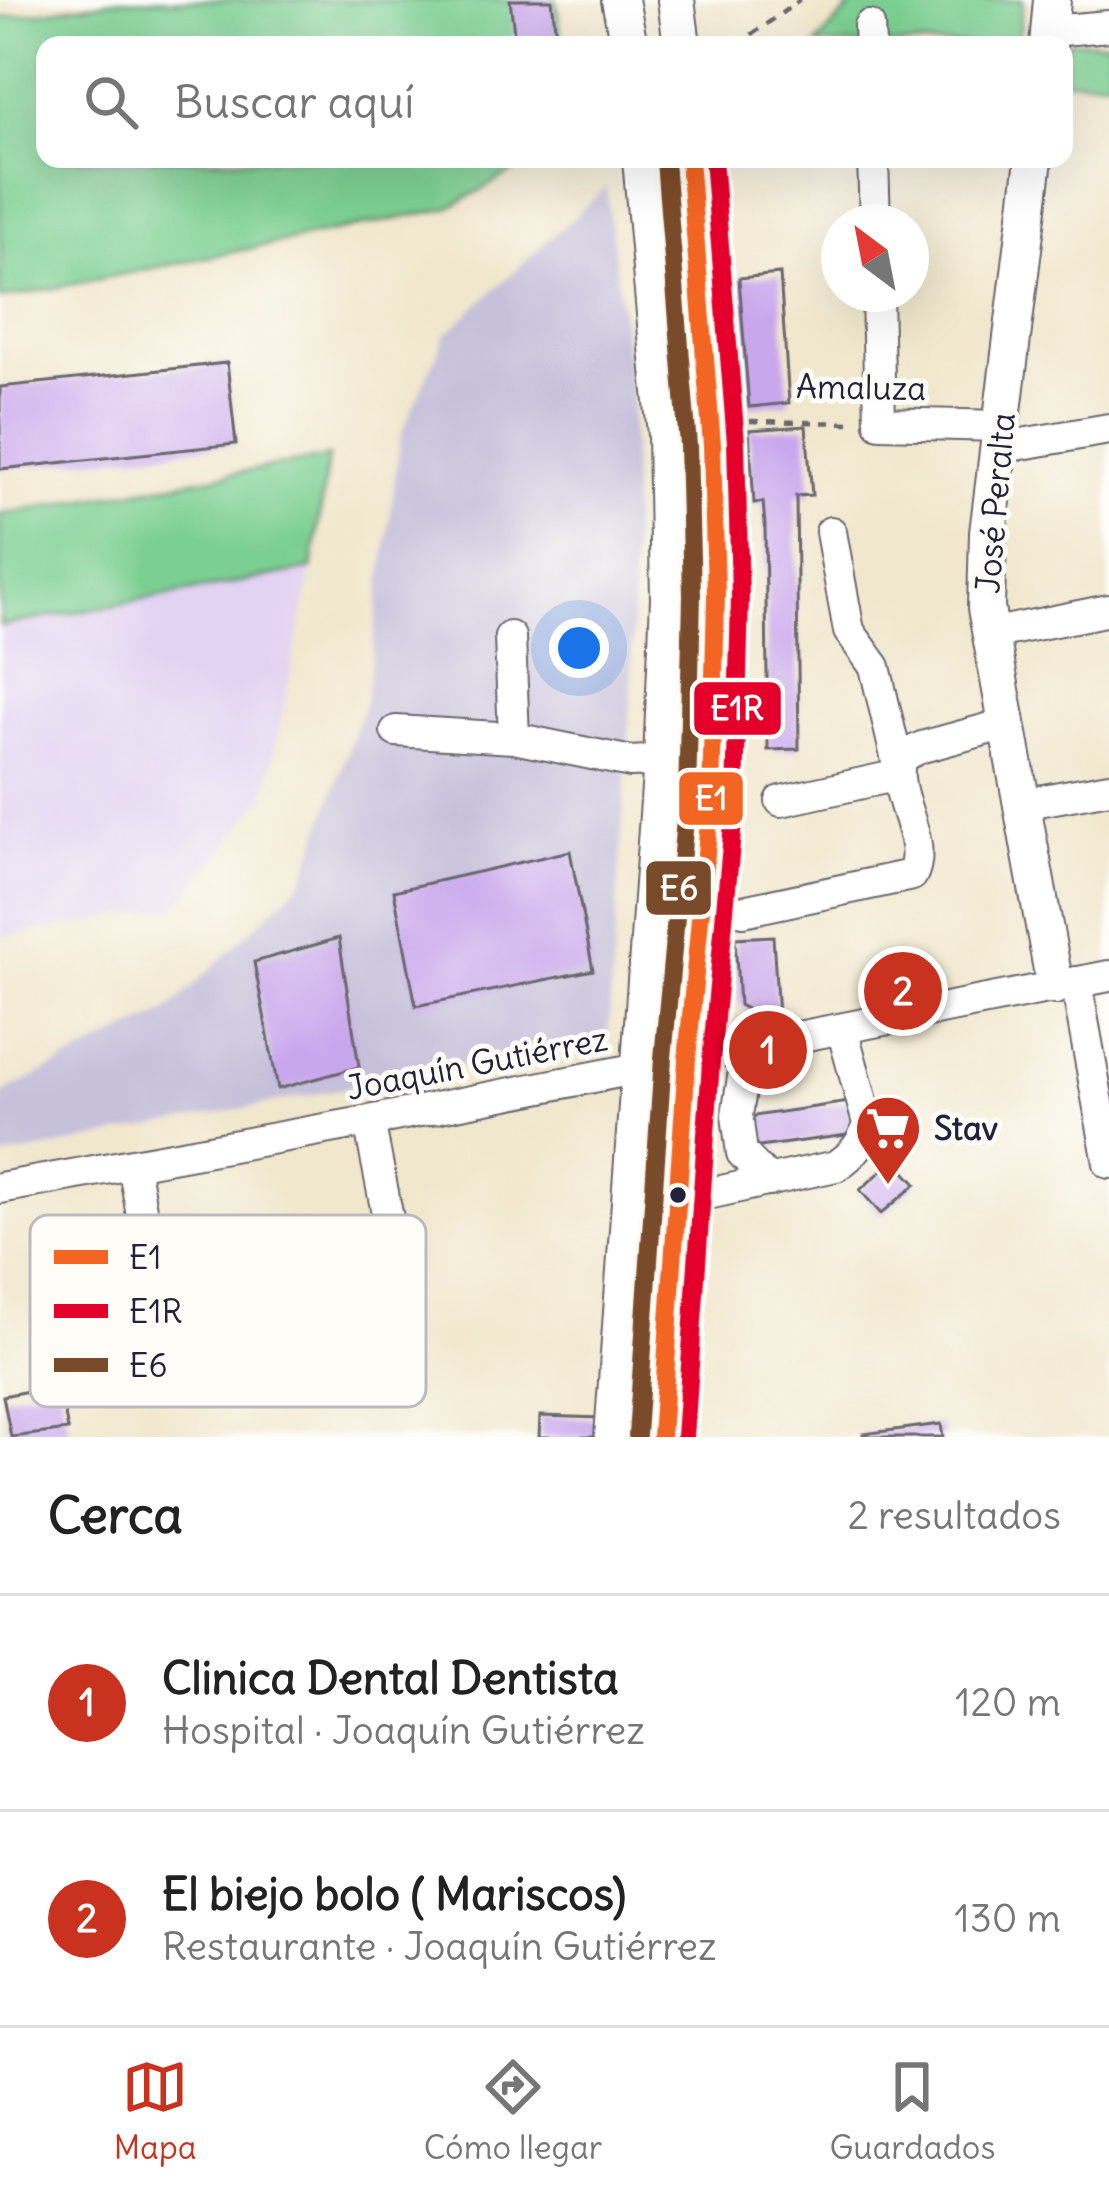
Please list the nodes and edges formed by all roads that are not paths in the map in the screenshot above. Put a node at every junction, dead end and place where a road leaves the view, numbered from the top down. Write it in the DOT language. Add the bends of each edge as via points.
graph roads {
  1 [pos="620,0"];
  2 [pos="635,0"];
  3 [pos="664,0"];
  4 [pos="676,0"];
  5 [pos="1050,25"];
  6 [pos="1109,26"];
  7 [pos="627,36"];
  8 [pos="641,36"];
  9 [pos="670,36"];
  10 [pos="681,36"];
  11 [pos="642,168"];
  12 [pos="657,168"];
  13 [pos="694,168"];
  14 [pos="694,168"];
  15 [pos="873,168"];
  16 [pos="1033,168"];
  17 [pos="874,204"];
  18 [pos="877,312"];
  19 [pos="1109,429"];
  20 [pos="999,437"];
  21 [pos="830,532"];
  22 [pos="1109,610"];
  23 [pos="990,634"];
  24 [pos="510,638"];
  25 [pos="1006,724"];
  26 [pos="396,731"];
  27 [pos="514,738"];
  28 [pos="662,760"];
  29 [pos="898,770"];
  30 [pos="1109,788"];
  31 [pos="781,801"];
  32 [pos="1022,804"];
  33 [pos="743,910"];
  34 [pos="1109,976"];
  35 [pos="1065,984"];
  36 [pos="842,1029"];
  37 [pos="748,1047"];
  38 [pos="674,1062"];
  39 [pos="370,1121"];
  40 [pos="133,1163"];
  41 [pos="1109,1163"];
  42 [pos="769,1181"];
  43 [pos="0,1188"];
  44 [pos="689,1198"];
  45 [pos="142,1215"];
  46 [pos="388,1215"];
  47 [pos="614,1437"];
  48 [pos="645,1437"];
  49 [pos="661,1437"];
  50 [pos="671,1437"];
  1 -- 7 [label="main road"];
  2 -- 8 [label="street"];
  3 -- 9 [label="street"];
  4 -- 10 [label="main road"];
  5 -- 6 [label="street"];
  11 -- 28 [label="main road" via="666,435"];
  12 -- 38 [label="street" via="681,371 688,533"];
  13 -- 38 [label="street" via="716,595 711,799"];
  14 -- 38 [label="main road" via="720,421 720,692"];
  15 -- 17 [label="street"];
  16 -- 20 [label="main road, José Peralta"];
  18 -- 20 [label="street, Amaluza" via="880,423"];
  19 -- 20 [label="street, Amaluza"];
  20 -- 23 [label="main road, José Peralta" via="987,558"];
  21 -- 29 [label="street" via="849,632 874,667"];
  22 -- 23 [label="street"];
  23 -- 25 [label="main road, José Peralta"];
  24 -- 27 [label="street"];
  25 -- 29 [label="street" via="908,752"];
  25 -- 32 [label="main road, José Peralta"];
  26 -- 27 [label="street"];
  27 -- 28 [label="street" via="631,762"];
  28 -- 38 [label="main road"];
  29 -- 31 [label="street"];
  29 -- 33 [label="street" via="915,842 912,875"];
  30 -- 32 [label="street"];
  32 -- 35 [label="main road, José Peralta"];
  34 -- 35 [label="street, Joaquín Gutiérrez"];
  35 -- 36 [label="street, Joaquín Gutiérrez"];
  35 -- 41 [label="street, José Peralta"];
  36 -- 37 [label="street, Joaquín Gutiérrez"];
  36 -- 42 [label="street" via="866,1133 836,1166"];
  37 -- 38 [label="street, Joaquín Gutiérrez"];
  37 -- 42 [label="street" via="737,1115 742,1153"];
  38 -- 39 [label="street, Joaquín Gutiérrez"];
  38 -- 44 [label="main road"];
  38 -- 47 [label="main road"];
  38 -- 48 [label="street"];
  38 -- 49 [label="street"];
  39 -- 40 [label="street, Joaquín Gutiérrez"];
  39 -- 46 [label="street"];
  40 -- 43 [label="street, Joaquín Gutiérrez"];
  40 -- 45 [label="street"];
  42 -- 44 [label="street"];
  44 -- 50 [label="main road"];
}
